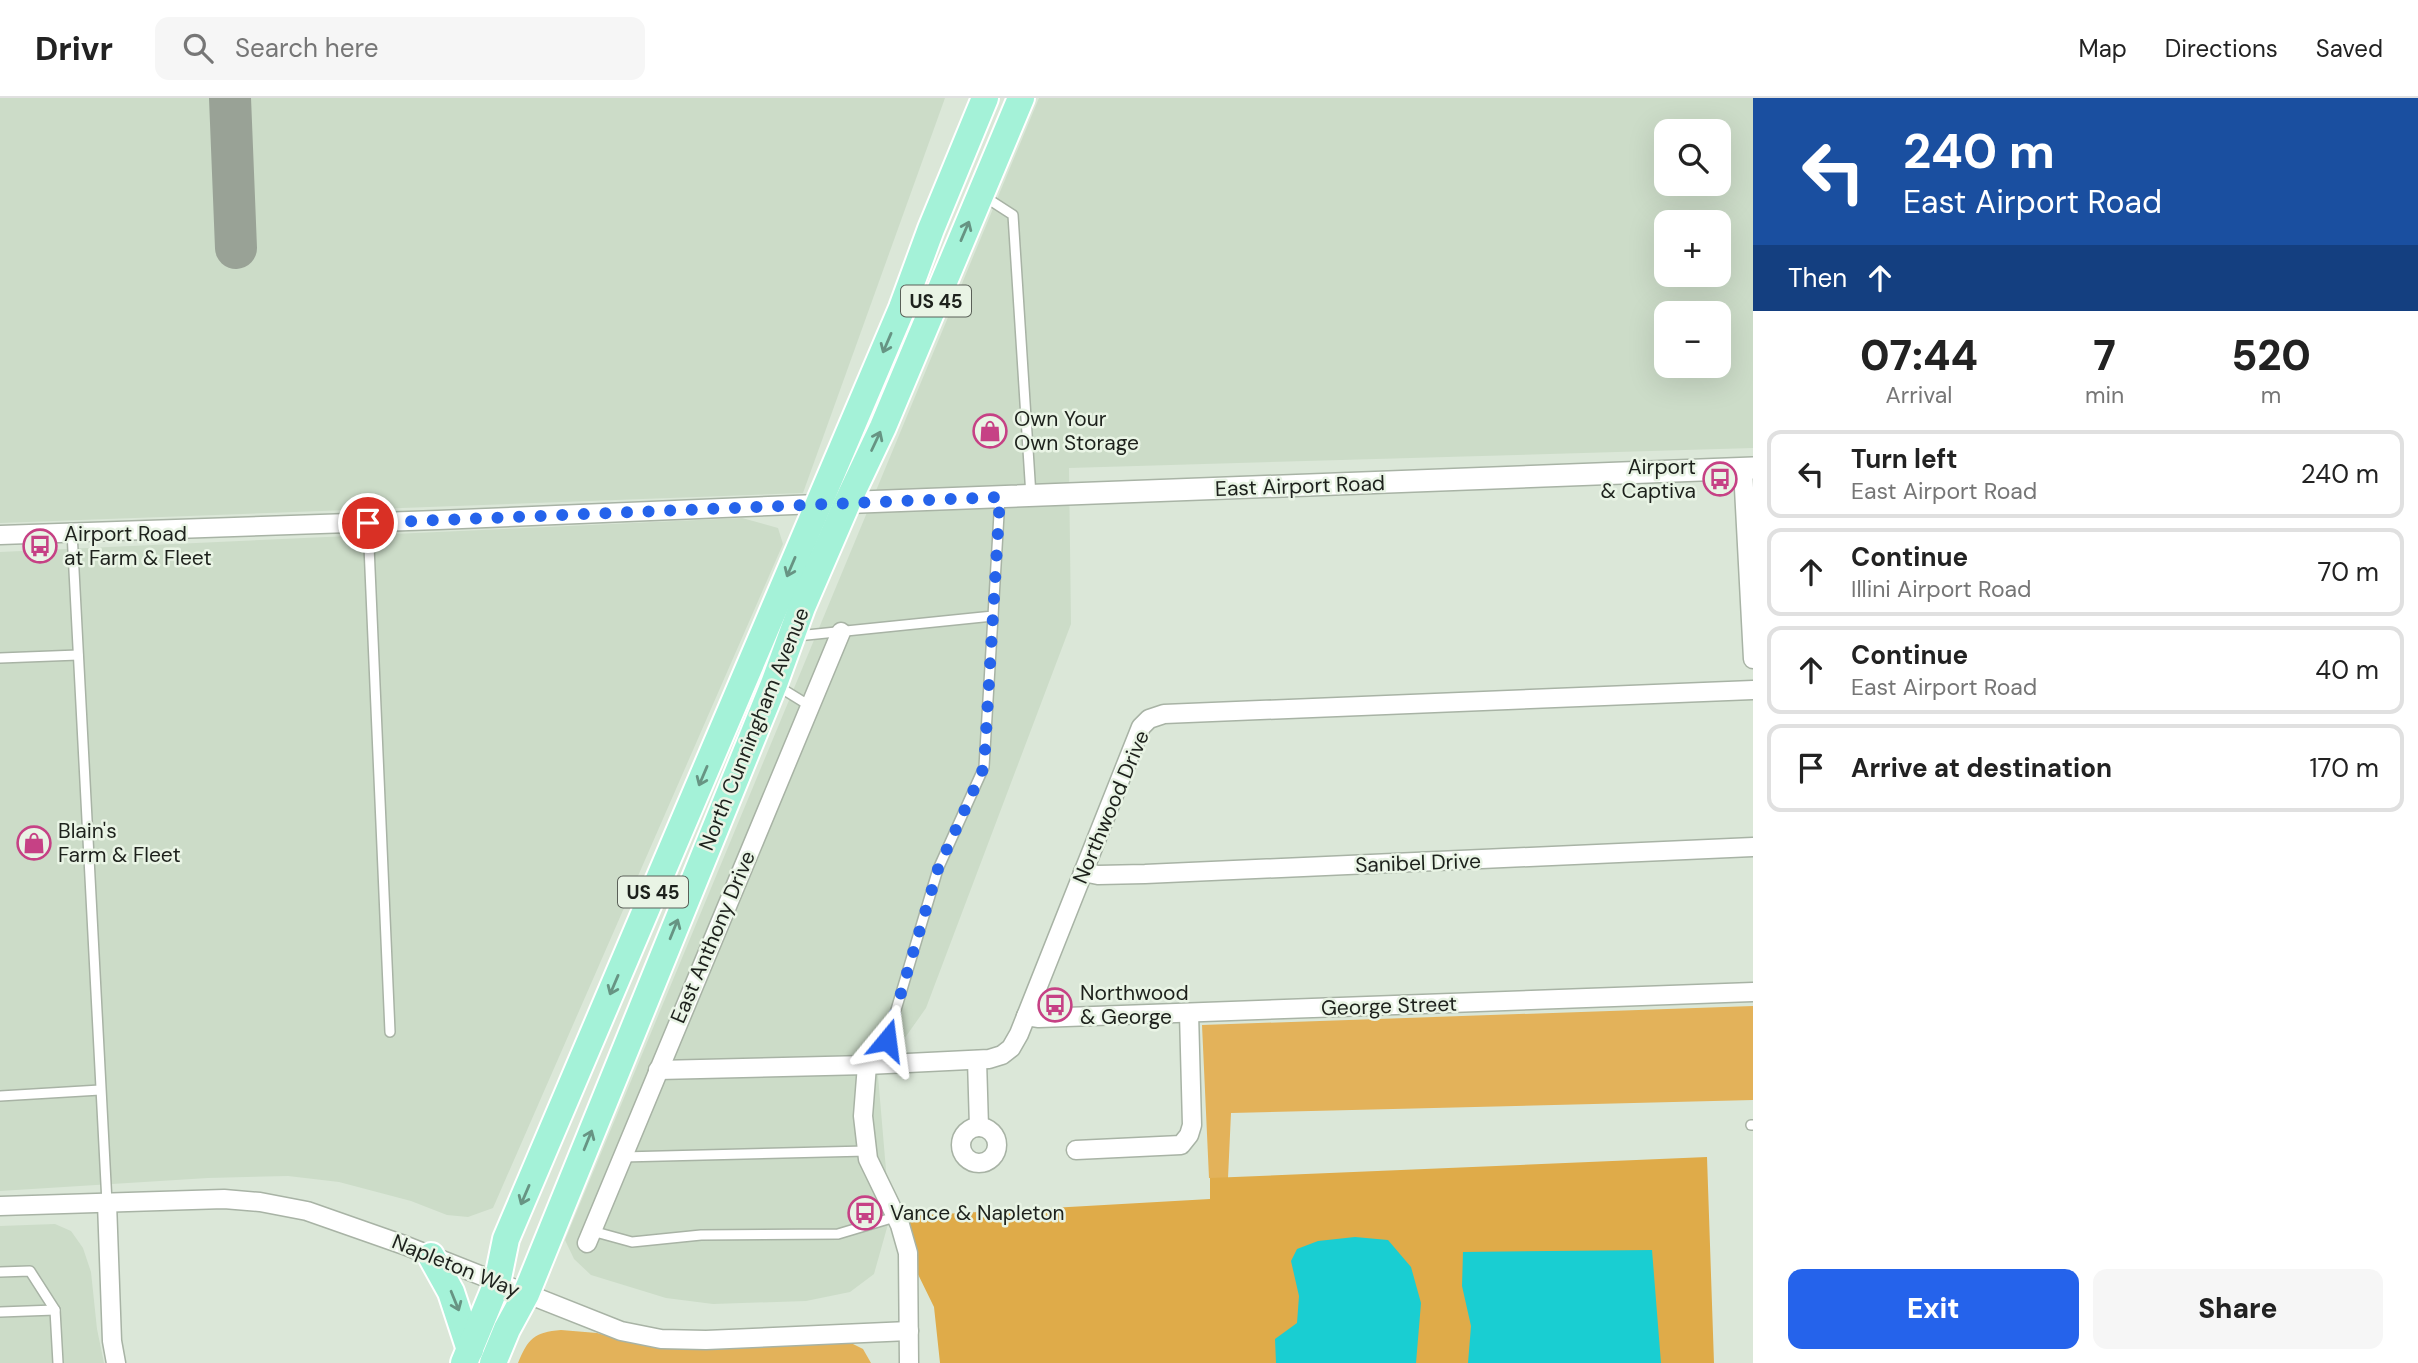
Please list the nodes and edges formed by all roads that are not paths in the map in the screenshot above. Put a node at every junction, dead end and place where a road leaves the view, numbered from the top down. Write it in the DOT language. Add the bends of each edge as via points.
graph roads {
  1 [pos="985,98"];
  2 [pos="1021,98"];
  3 [pos="981,194"];
  4 [pos="1748,468"];
  5 [pos="1031,496"];
  6 [pos="1000,497"];
  7 [pos="847,502"];
  8 [pos="818,504"];
  9 [pos="368,523"];
  10 [pos="72,533"];
  11 [pos="0,535"];
  12 [pos="993,616"];
  13 [pos="841,632"];
  14 [pos="792,637"];
  15 [pos="78,655"];
  16 [pos="0,658"];
  17 [pos="1753,659"];
  18 [pos="774,684"];
  19 [pos="1753,690"];
  20 [pos="810,706"];
  21 [pos="1753,847"];
  22 [pos="1083,872"];
  23 [pos="1753,992"];
  24 [pos="1189,1013"];
  25 [pos="1026,1016"];
  26 [pos="390,1032"];
  27 [pos="977,1060"];
  28 [pos="867,1065"];
  29 [pos="658,1070"];
  30 [pos="100,1090"];
  31 [pos="0,1096"];
  32 [pos="979,1127"];
  33 [pos="1076,1150"];
  34 [pos="867,1151"];
  35 [pos="622,1157"];
  36 [pos="107,1203"];
  37 [pos="0,1206"];
  38 [pos="895,1217"];
  39 [pos="589,1237"];
  40 [pos="431,1256"];
  41 [pos="0,1272"];
  42 [pos="497,1283"];
  43 [pos="526,1294"];
  44 [pos="55,1310"];
  45 [pos="0,1312"];
  46 [pos="909,1331"];
  47 [pos="467,1357"];
  48 [pos="58,1363"];
  49 [pos="116,1363"];
  50 [pos="493,1363"];
  51 [pos="909,1363"];
  1 -- 8 [label="main road, North Cunningham Avenue / US 45, one-way"];
  2 -- 3 [label="main road, North Cunningham Avenue / US 45"];
  3 -- 5 [label="lane" via="1013,215"];
  7 -- 3 [label="main road, North Cunningham Avenue / US 45, one-way"];
  4 -- 5 [label="street, East Airport Road"];
  4 -- 17 [label="street"];
  5 -- 6 [label="street, East Airport Road"];
  6 -- 7 [label="street, East Airport Road"];
  6 -- 12 [label="lane"];
  7 -- 8 [label="street, East Airport Road"];
  7 -- 14 [label="main road, North Cunningham Avenue / US 45"];
  8 -- 9 [label="street"];
  8 -- 42 [label="main road, North Cunningham Avenue / US 45, one-way" via="506,1239"];
  9 -- 10 [label="street"];
  9 -- 26 [label="lane"];
  10 -- 11 [label="street"];
  10 -- 15 [label="lane"];
  12 -- 13 [label="lane"];
  12 -- 28 [label="lane" via="984,767 938,869 887,1040"];
  13 -- 14 [label="lane"];
  13 -- 20 [label="street, East Anthony Drive"];
  14 -- 18 [label="main road, North Cunningham Avenue / US 45"];
  15 -- 16 [label="lane"];
  15 -- 30 [label="lane"];
  18 -- 20 [label="lane"];
  43 -- 18 [label="main road, North Cunningham Avenue / US 45, one-way"];
  19 -- 22 [label="street, Northwood Drive" via="1164,714 1141,727"];
  20 -- 29 [label="street, East Anthony Drive"];
  21 -- 22 [label="street, Sanibel Drive" via="1145,874"];
  22 -- 25 [label="street, Northwood Drive"];
  23 -- 24 [label="street, George Street"];
  24 -- 25 [label="street, George Street"];
  24 -- 33 [label="street" via="1189,1135 1181,1144"];
  25 -- 27 [label="street, Northwood Drive" via="1011,1048 1002,1055"];
  27 -- 28 [label="street, Northwood Drive"];
  27 -- 32 [label="street"];
  28 -- 29 [label="street, Northwood Drive"];
  28 -- 34 [label="street" via="863,1116"];
  29 -- 35 [label="street, East Anthony Drive"];
  30 -- 31 [label="lane"];
  30 -- 36 [label="lane"];
  34 -- 35 [label="lane"];
  34 -- 38 [label="street"];
  35 -- 39 [label="street, East Anthony Drive"];
  36 -- 37 [label="street, Napleton Way"];
  36 -- 40 [label="street, Napleton Way" via="260,1202 307,1211"];
  36 -- 49 [label="street"];
  38 -- 39 [label="lane" via="838,1234 632,1242"];
  38 -- 46 [label="street" via="908,1253"];
  40 -- 42 [label="street, Napleton Way"];
  40 -- 47 [label="main road, one-way" via="452,1292"];
  41 -- 44 [label="lane" via="30,1271"];
  42 -- 43 [label="street, Napleton Way"];
  42 -- 47 [label="main road, US 45"];
  43 -- 46 [label="street, Napleton Way" via="621,1331 661,1339"];
  43 -- 50 [label="main road, North Cunningham Avenue / US 45"];
  44 -- 45 [label="lane"];
  44 -- 48 [label="lane"];
  46 -- 51 [label="street"];
}
